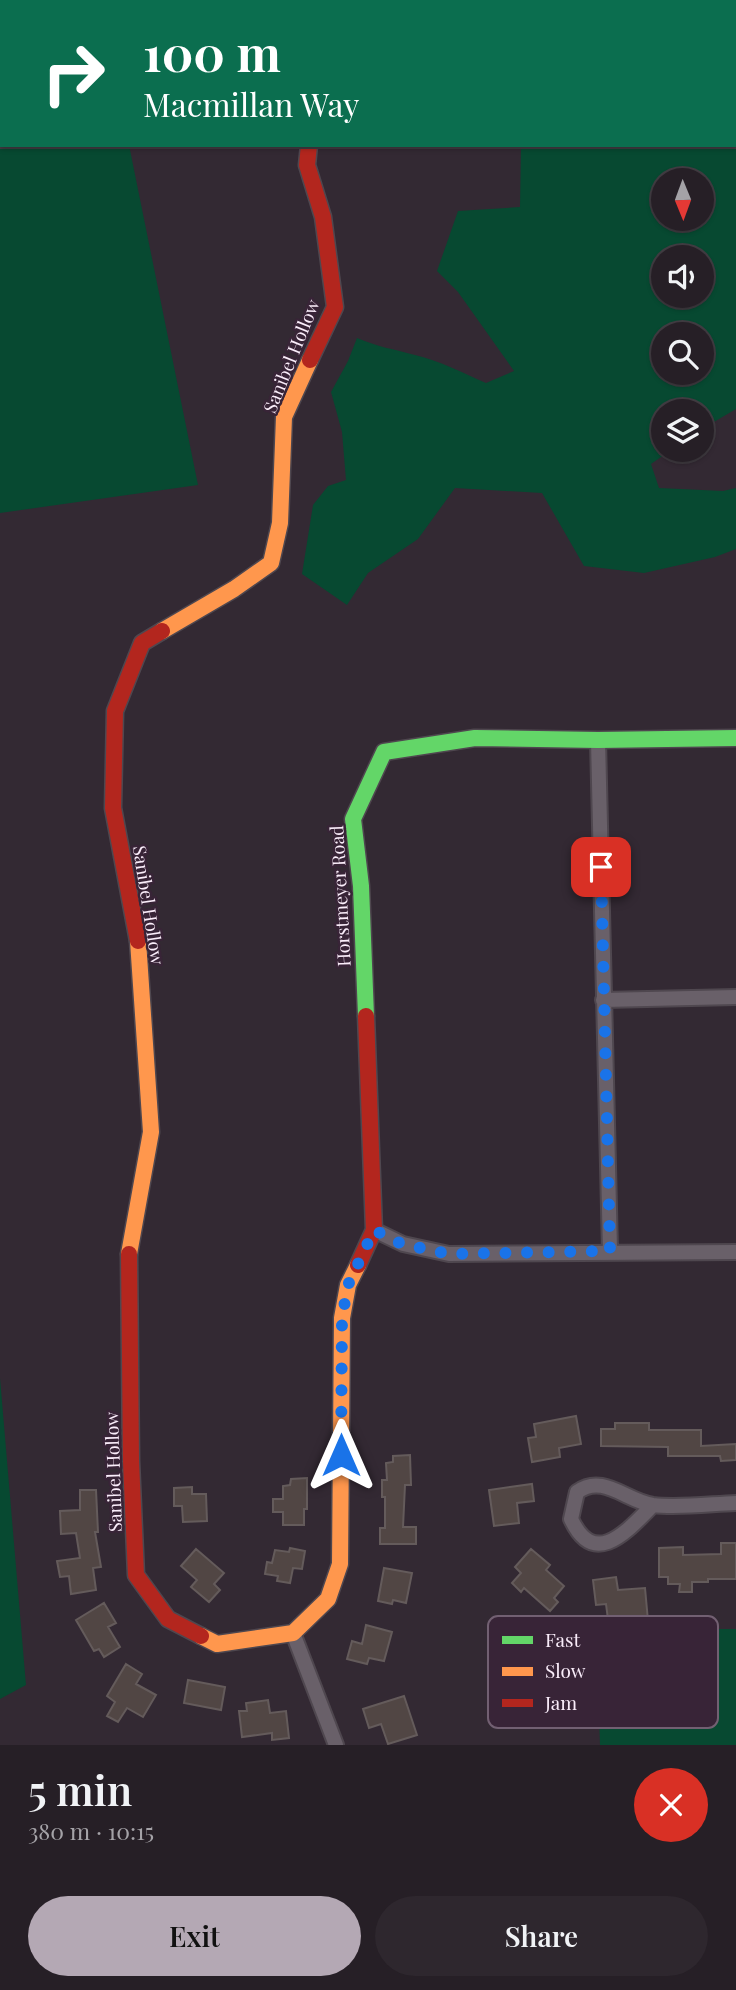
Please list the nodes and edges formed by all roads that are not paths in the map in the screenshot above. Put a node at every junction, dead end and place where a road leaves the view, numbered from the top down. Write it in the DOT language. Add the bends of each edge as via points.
graph roads {
  1 [pos="309,147"];
  2 [pos="736,738"];
  3 [pos="598,740"];
  4 [pos="736,997"];
  5 [pos="603,1000"];
  6 [pos="374,1230"];
  7 [pos="610,1251"];
  8 [pos="736,1252"];
  9 [pos="736,1503"];
  10 [pos="653,1505"];
  11 [pos="293,1633"];
  12 [pos="336,1745"];
  1 -- 11 [label="street, Sanibel Hollow" via="307,165 323,217 335,307 284,417 280,523 271,563 142,643 115,711 113,807 138,933 150,1132 129,1253 136,1575 168,1619 217,1644"];
  2 -- 3 [label="street, Horstmeyer Road"];
  3 -- 5 [label="street"];
  3 -- 6 [label="street, Horstmeyer Road" via="474,738 384,752 353,819 361,886"];
  4 -- 5 [label="street"];
  5 -- 7 [label="street"];
  6 -- 7 [label="street" via="402,1244 449,1254"];
  6 -- 11 [label="street" via="348,1285 342,1318 340,1564 328,1599"];
  7 -- 8 [label="street"];
  9 -- 10 [label="street"];
  10 -- 10 [label="street" via="600,1485 586,1485 577,1492 571,1519 582,1538 604,1544 617,1540"];
  11 -- 12 [label="street"];
}
